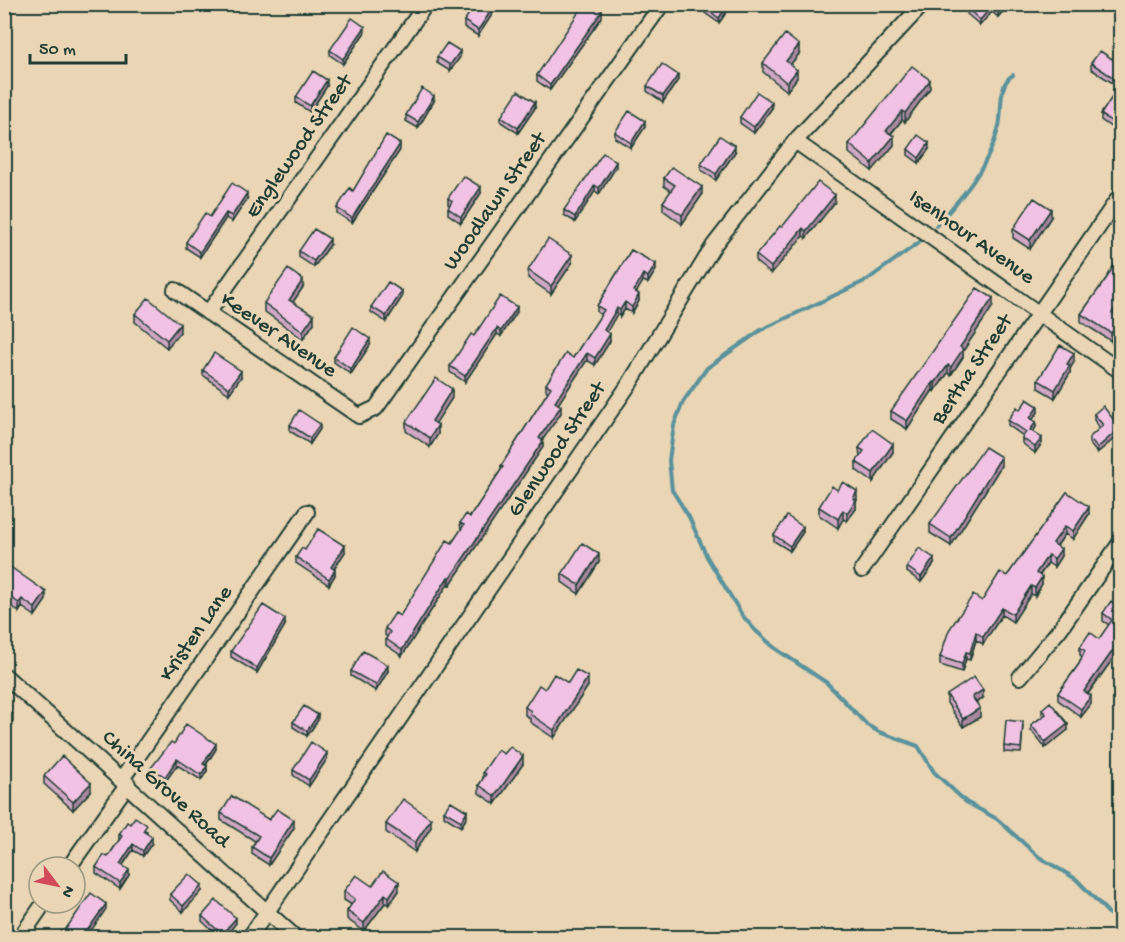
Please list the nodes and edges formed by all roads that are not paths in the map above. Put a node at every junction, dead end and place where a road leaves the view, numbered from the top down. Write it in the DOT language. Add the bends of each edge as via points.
graph roads {
  1 [pos="426,4"];
  2 [pos="922,4"];
  3 [pos="656,7"];
  4 [pos="795,141"];
  5 [pos="1120,196"];
  6 [pos="175,290"];
  7 [pos="1039,311"];
  8 [pos="208,313"];
  9 [pos="1120,371"];
  10 [pos="359,416"];
  11 [pos="307,512"];
  12 [pos="1120,543"];
  13 [pos="862,570"];
  14 [pos="4,675"];
  15 [pos="1020,677"];
  16 [pos="125,782"];
  17 [pos="77,855"];
  18 [pos="266,910"];
  19 [pos="36,915"];
  20 [pos="20,938"];
  21 [pos="249,938"];
  22 [pos="296,938"];
  1 -- 8 [label="street, Englewood Street"];
  2 -- 4 [label="street, Glenwood Street"];
  3 -- 10 [label="street, Woodlawn Street" via="376,408"];
  4 -- 7 [label="street, Isenhour Avenue"];
  4 -- 18 [label="street, Glenwood Street" via="714,245 630,383"];
  5 -- 7 [label="street, Bertha Street"];
  6 -- 8 [label="street, Keever Avenue"];
  7 -- 9 [label="street, Isenhour Avenue"];
  7 -- 13 [label="street, Bertha Street"];
  8 -- 10 [label="street, Keever Avenue"];
  11 -- 16 [label="street, Kristen Lane"];
  12 -- 15 [label="street" via="1060,629"];
  14 -- 16 [label="street, China Grove Road"];
  16 -- 17 [label="street, Kristen Lane"];
  16 -- 18 [label="street, China Grove Road"];
  18 -- 21 [label="street, Glenwood Street"];
  18 -- 22 [label="street, China Grove Road"];
  19 -- 20 [label="street"];
}
